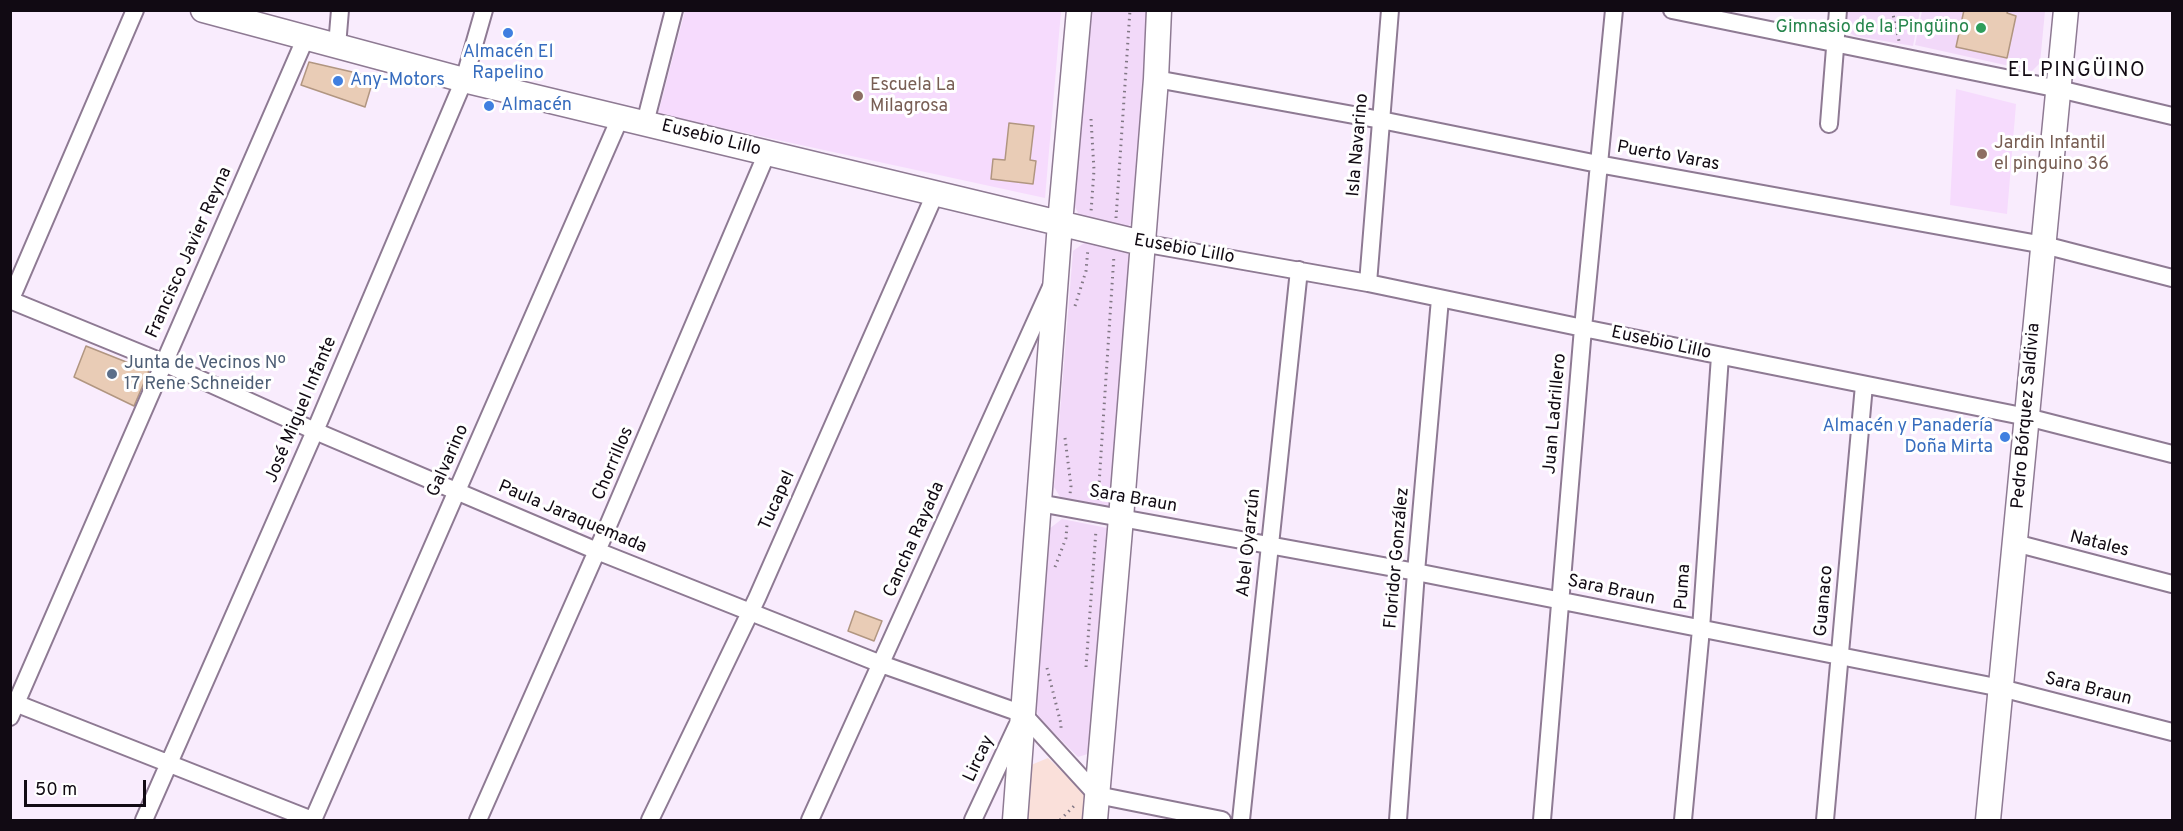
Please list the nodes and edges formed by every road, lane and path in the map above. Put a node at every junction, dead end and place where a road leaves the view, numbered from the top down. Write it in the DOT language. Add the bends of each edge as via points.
graph roads {
  1 [pos="135,10"];
  2 [pos="203,10"];
  3 [pos="340,10"];
  4 [pos="484,10"];
  5 [pos="674,10"];
  6 [pos="1079,10"];
  7 [pos="1130,10"];
  8 [pos="1159,10"];
  9 [pos="1390,10"];
  10 [pos="1614,10"];
  11 [pos="1672,10"];
  12 [pos="1838,10"];
  13 [pos="1892,10"];
  14 [pos="2066,10"];
  15 [pos="306,37"];
  16 [pos="1836,44"];
  17 [pos="337,46"];
  18 [pos="1903,58"];
  19 [pos="1156,79"];
  20 [pos="464,80"];
  21 [pos="2059,89"];
  22 [pos="1090,111"];
  23 [pos="2172,116"];
  24 [pos="620,118"];
  25 [pos="1381,120"];
  26 [pos="645,123"];
  27 [pos="1829,124"];
  28 [pos="767,153"];
  29 [pos="1598,164"];
  30 [pos="935,194"];
  31 [pos="1060,223"];
  32 [pos="1089,230"];
  33 [pos="1115,237"];
  34 [pos="1142,243"];
  35 [pos="2044,245"];
  36 [pos="1299,270"];
  37 [pos="1056,275"];
  38 [pos="2172,278"];
  39 [pos="1368,282"];
  40 [pos="1440,299"];
  41 [pos="11,301"];
  42 [pos="1074,310"];
  43 [pos="1583,328"];
  44 [pos="1720,356"];
  45 [pos="164,363"];
  46 [pos="1864,385"];
  47 [pos="2027,417"];
  48 [pos="315,431"];
  49 [pos="1065,436"];
  50 [pos="2172,454"];
  51 [pos="458,490"];
  52 [pos="1039,503"];
  53 [pos="1069,509"];
  54 [pos="1097,514"];
  55 [pos="1121,518"];
  56 [pos="2015,543"];
  57 [pos="1270,544"];
  58 [pos="597,551"];
  59 [pos="1054,567"];
  60 [pos="1416,572"];
  61 [pos="2172,584"];
  62 [pos="1560,600"];
  63 [pos="750,612"];
  64 [pos="1701,629"];
  65 [pos="1839,656"];
  66 [pos="1045,661"];
  67 [pos="881,664"];
  68 [pos="1086,669"];
  69 [pos="2001,688"];
  70 [pos="12,707"];
  71 [pos="1023,714"];
  72 [pos="2172,732"];
  73 [pos="1060,755"];
  74 [pos="169,762"];
  75 [pos="1079,776"];
  76 [pos="1097,795"];
  77 [pos="144,820"];
  78 [pos="312,820"];
  79 [pos="478,820"];
  80 [pos="650,820"];
  81 [pos="810,820"];
  82 [pos="973,820"];
  83 [pos="1015,820"];
  84 [pos="1060,820"];
  85 [pos="1095,820"];
  86 [pos="1222,820"];
  87 [pos="1241,820"];
  88 [pos="1398,820"];
  89 [pos="1542,820"];
  90 [pos="1683,820"];
  91 [pos="1825,820"];
  92 [pos="1988,820"];
  1 -- 41 [label="street"];
  2 -- 15 [label="street, Eusebio Lillo"];
  3 -- 17 [label="street"];
  4 -- 20 [label="street, José Miguel Infante"];
  5 -- 26 [label="street"];
  6 -- 31 [label="street"];
  7 -- 33 [label="path"];
  8 -- 19 [label="street"];
  9 -- 25 [label="street, Isla Navarino"];
  10 -- 29 [label="street, Juan Ladrillero"];
  11 -- 16 [label="street"];
  12 -- 16 [label="street"];
  13 -- 18 [label="path"];
  14 -- 21 [label="street, Pedro Bórquez Saldivia"];
  15 -- 17 [label="street, Eusebio Lillo"];
  15 -- 45 [label="street, Francisco Javier Reyna"];
  16 -- 18 [label="street"];
  16 -- 27 [label="street"];
  17 -- 20 [label="street, Eusebio Lillo"];
  18 -- 21 [label="street"];
  19 -- 25 [label="street, Puerto Varas"];
  19 -- 34 [label="street"];
  20 -- 24 [label="street, Eusebio Lillo"];
  20 -- 48 [label="street, José Miguel Infante"];
  21 -- 23 [label="street"];
  21 -- 35 [label="street, Pedro Bórquez Saldivia"];
  22 -- 32 [label="path" via="1094,170"];
  24 -- 26 [label="street, Eusebio Lillo"];
  24 -- 51 [label="street, Galvarino"];
  25 -- 29 [label="street, Puerto Varas"];
  25 -- 39 [label="street, Isla Navarino"];
  26 -- 28 [label="street, Eusebio Lillo"];
  28 -- 30 [label="street, Eusebio Lillo"];
  28 -- 58 [label="street, Chorrillos"];
  29 -- 35 [label="street, Puerto Varas"];
  29 -- 43 [label="street, Juan Ladrillero"];
  30 -- 31 [label="street, Eusebio Lillo"];
  30 -- 63 [label="street, Tucapel"];
  31 -- 32 [label="street, Eusebio Lillo"];
  31 -- 37 [label="street"];
  32 -- 33 [label="street, Eusebio Lillo"];
  32 -- 42 [label="path" via="1086,271"];
  33 -- 34 [label="street, Eusebio Lillo"];
  33 -- 54 [label="path"];
  34 -- 36 [label="street, Eusebio Lillo"];
  34 -- 55 [label="street"];
  35 -- 38 [label="street, Puerto Varas"];
  35 -- 47 [label="street, Pedro Bórquez Saldivia"];
  36 -- 39 [label="street, Eusebio Lillo"];
  36 -- 57 [label="street, Abel Oyarzún"];
  37 -- 52 [label="street"];
  37 -- 67 [label="street, Cancha Rayada"];
  39 -- 40 [label="street, Eusebio Lillo"];
  40 -- 43 [label="street, Eusebio Lillo"];
  40 -- 60 [label="street, Floridor González"];
  41 -- 45 [label="street, Paula Jaraquemada"];
  43 -- 44 [label="street, Eusebio Lillo"];
  43 -- 62 [label="street, Juan Ladrillero"];
  44 -- 46 [label="street, Eusebio Lillo"];
  44 -- 64 [label="street, Puma"];
  45 -- 48 [label="street, Paula Jaraquemada"];
  45 -- 70 [label="street, Francisco Javier Reyna"];
  46 -- 47 [label="street, Eusebio Lillo"];
  46 -- 65 [label="street, Guanaco"];
  47 -- 50 [label="street, Eusebio Lillo"];
  47 -- 56 [label="street, Pedro Bórquez Saldivia"];
  48 -- 51 [label="street, Paula Jaraquemada"];
  48 -- 74 [label="street, José Miguel Infante"];
  49 -- 53 [label="path" via="1071,486"];
  51 -- 58 [label="street, Paula Jaraquemada"];
  51 -- 78 [label="street, Galvarino"];
  52 -- 53 [label="street, Sara Braun"];
  52 -- 71 [label="street"];
  53 -- 54 [label="street, Sara Braun"];
  53 -- 59 [label="path" via="1066,538"];
  54 -- 55 [label="street, Sara Braun"];
  54 -- 68 [label="path"];
  55 -- 57 [label="street, Sara Braun"];
  55 -- 76 [label="street"];
  56 -- 61 [label="street, Natales"];
  56 -- 69 [label="street, Pedro Bórquez Saldivia"];
  57 -- 60 [label="street, Sara Braun"];
  57 -- 87 [label="street, Abel Oyarzún"];
  58 -- 63 [label="street, Paula Jaraquemada"];
  58 -- 79 [label="street, Chorrillos"];
  60 -- 62 [label="street, Sara Braun"];
  60 -- 88 [label="street, Floridor González"];
  62 -- 64 [label="street, Sara Braun"];
  62 -- 89 [label="street, Juan Ladrillero"];
  63 -- 67 [label="street, Paula Jaraquemada"];
  63 -- 80 [label="street, Tucapel"];
  64 -- 65 [label="street, Sara Braun"];
  64 -- 90 [label="street, Puma"];
  65 -- 69 [label="street, Sara Braun"];
  65 -- 91 [label="street, Guanaco"];
  66 -- 73 [label="path" via="1061,724"];
  67 -- 71 [label="street, Paula Jaraquemada"];
  67 -- 81 [label="street, Cancha Rayada"];
  69 -- 72 [label="street, Sara Braun"];
  69 -- 92 [label="street, Pedro Bórquez Saldivia"];
  70 -- 74 [label="street"];
  71 -- 73 [label="street, Paula Jaraquemada"];
  71 -- 82 [label="street, Lircay"];
  71 -- 83 [label="street"];
  73 -- 75 [label="street, Paula Jaraquemada"];
  74 -- 77 [label="street, José Miguel Infante"];
  74 -- 78 [label="street"];
  75 -- 76 [label="street, Paula Jaraquemada"];
  75 -- 84 [label="path" via="1078,802"];
  76 -- 85 [label="street"];
  76 -- 86 [label="street"];
}
